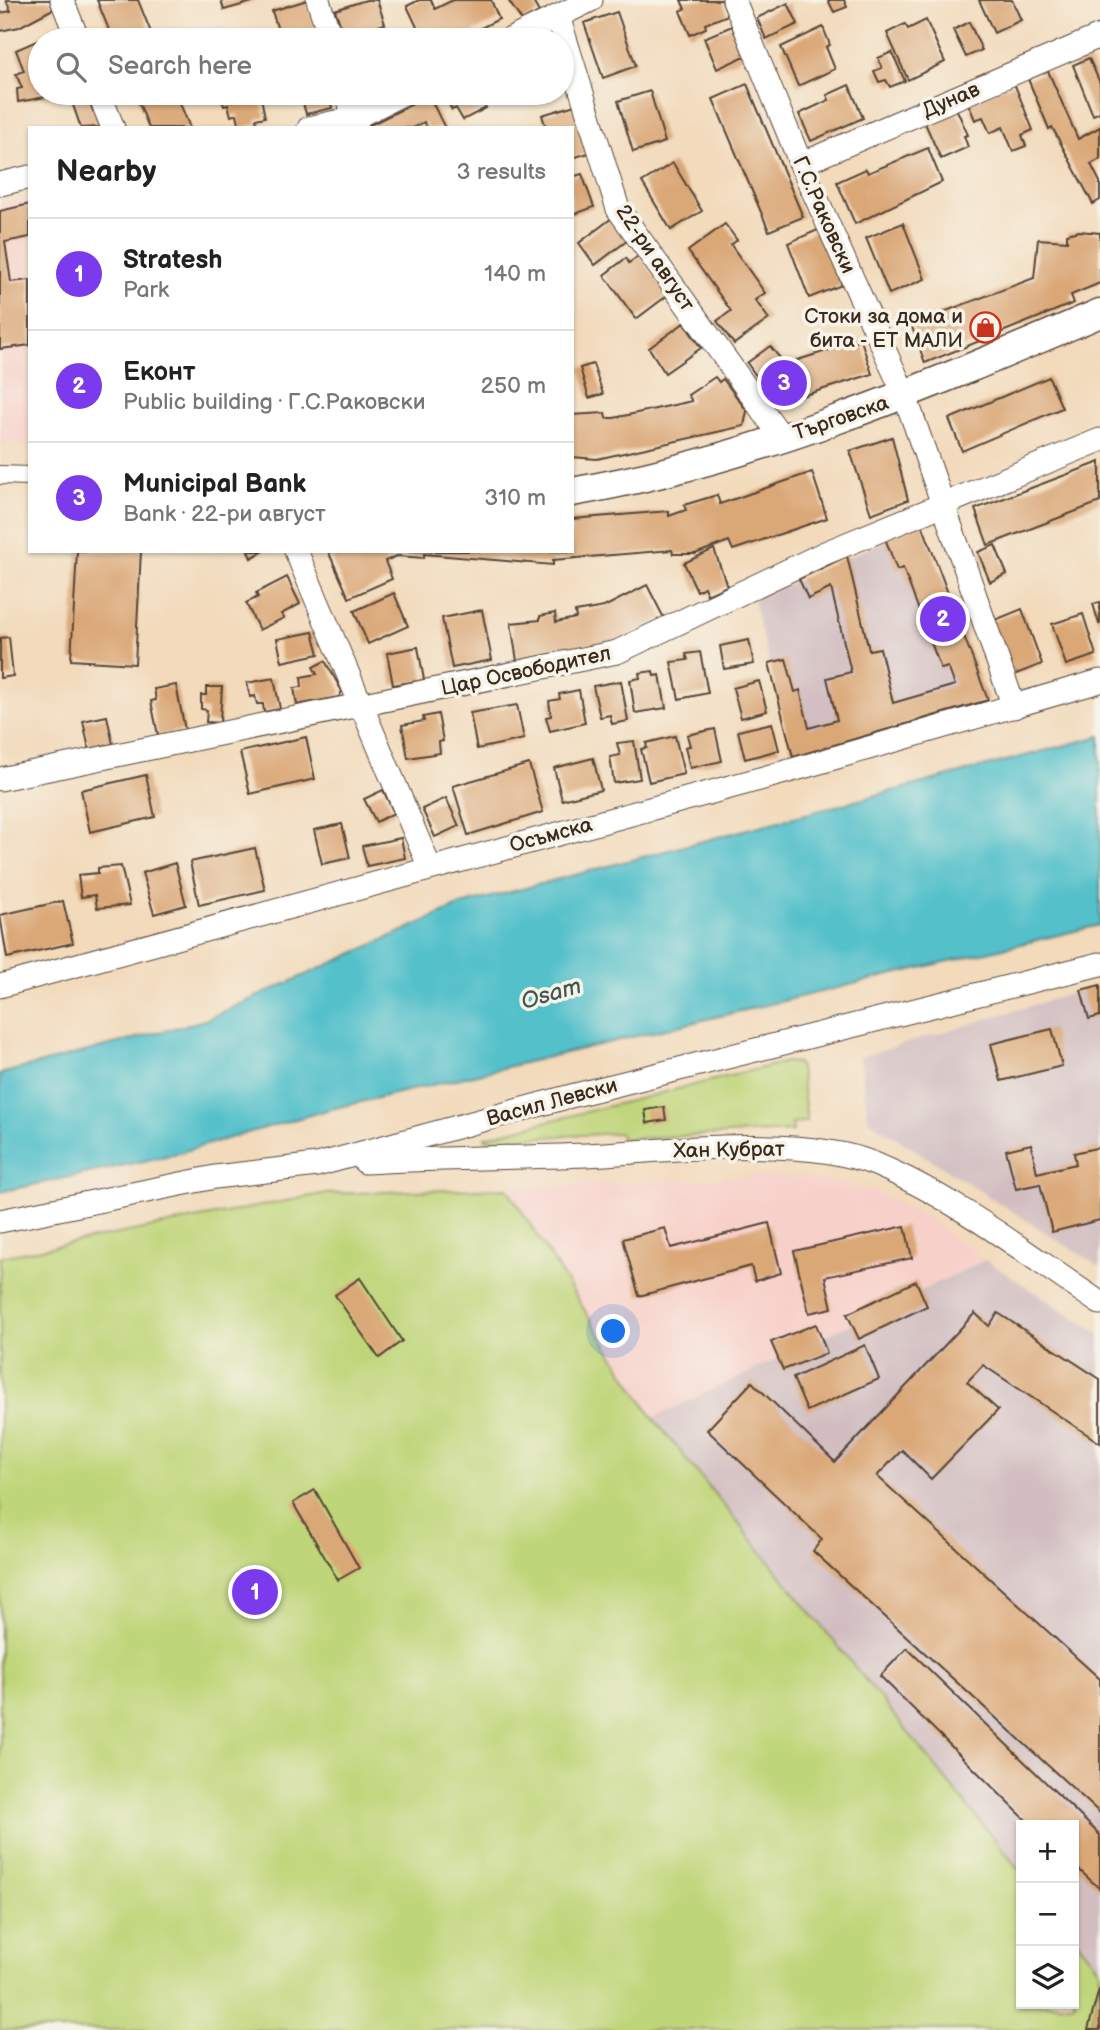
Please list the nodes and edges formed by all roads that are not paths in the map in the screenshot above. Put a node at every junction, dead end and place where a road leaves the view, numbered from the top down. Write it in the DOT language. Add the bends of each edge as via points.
graph roads {
  1 [pos="62,0"];
  2 [pos="318,0"];
  3 [pos="591,0"];
  4 [pos="733,0"];
  5 [pos="558,16"];
  6 [pos="73,28"];
  7 [pos="327,28"];
  8 [pos="534,28"];
  9 [pos="562,28"];
  10 [pos="1100,36"];
  11 [pos="574,67"];
  12 [pos="104,105"];
  13 [pos="351,105"];
  14 [pos="385,105"];
  15 [pos="356,123"];
  16 [pos="112,126"];
  17 [pos="328,126"];
  18 [pos="802,164"];
  19 [pos="28,177"];
  20 [pos="0,184"];
  21 [pos="1100,313"];
  22 [pos="905,396"];
  23 [pos="783,439"];
  24 [pos="1100,440"];
  25 [pos="0,475"];
  26 [pos="28,476"];
  27 [pos="574,492"];
  28 [pos="944,506"];
  29 [pos="297,553"];
  30 [pos="1100,681"];
  31 [pos="363,705"];
  32 [pos="1014,707"];
  33 [pos="0,779"];
  34 [pos="430,868"];
  35 [pos="1100,964"];
  36 [pos="0,986"];
  37 [pos="317,1165"];
  38 [pos="0,1221"];
  39 [pos="1100,1303"];
  1 -- 6 [label="street"];
  2 -- 7 [label="street"];
  3 -- 5 [label="street"];
  4 -- 18 [label="street, Г.С.Раковски"];
  5 -- 8 [label="street"];
  5 -- 9 [label="street, 22-ри август"];
  10 -- 18 [label="street, Дунав"];
  11 -- 23 [label="street, 22-ри август" via="618,209"];
  12 -- 16 [label="street"];
  13 -- 15 [label="street"];
  14 -- 15 [label="street"];
  15 -- 17 [label="street"];
  18 -- 22 [label="street, Г.С.Раковски"];
  19 -- 20 [label="street"];
  21 -- 22 [label="street, Търговска"];
  22 -- 23 [label="street, Търговска"];
  22 -- 28 [label="street, Г.С.Раковски"];
  23 -- 27 [label="street, Търговска" via="632,482"];
  24 -- 28 [label="street, Цар Освободител"];
  25 -- 26 [label="street"];
  28 -- 31 [label="street, Цар Освободител" via="825,553 617,652"];
  28 -- 32 [label="street, Г.С.Раковски"];
  29 -- 31 [label="street"];
  30 -- 32 [label="street, Осъмска"];
  31 -- 33 [label="street, Цар Освободител"];
  31 -- 34 [label="street"];
  32 -- 34 [label="street, Осъмска"];
  34 -- 36 [label="street, Осъмска"];
  35 -- 37 [label="street, Васил Левски" via="570,1096"];
  37 -- 38 [label="street, Васил Левски" via="215,1177"];
  37 -- 39 [label="street, Хан Кубрат" via="705,1150 828,1151 874,1164 944,1199"];
}
